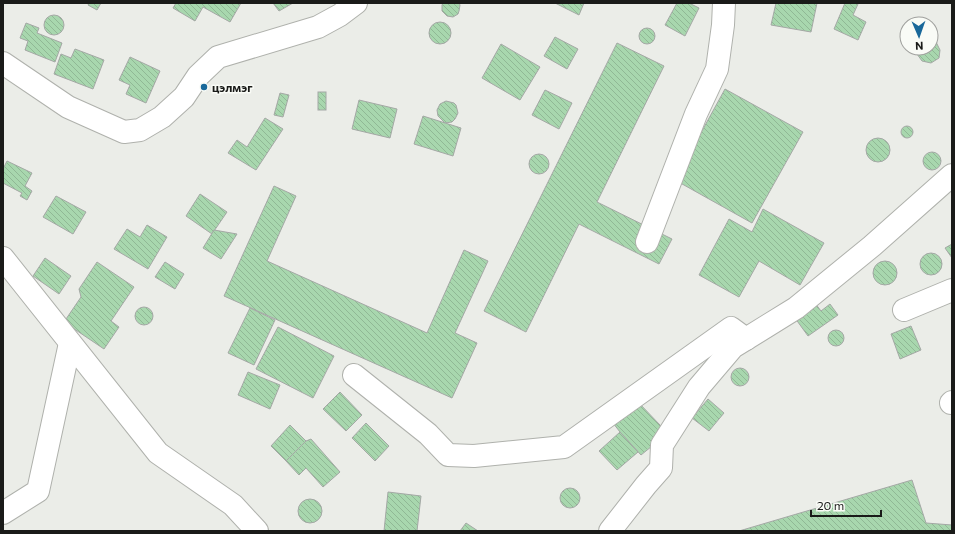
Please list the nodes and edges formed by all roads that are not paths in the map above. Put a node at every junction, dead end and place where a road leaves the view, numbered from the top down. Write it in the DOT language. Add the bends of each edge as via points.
graph roads {
  1 [pos="356,3"];
  2 [pos="724,3"];
  3 [pos="3,63"];
  4 [pos="952,175"];
  5 [pos="647,242"];
  6 [pos="3,258"];
  7 [pos="952,290"];
  8 [pos="904,310"];
  9 [pos="746,339"];
  10 [pos="70,342"];
  11 [pos="354,375"];
  12 [pos="3,513"];
  13 [pos="257,531"];
  14 [pos="610,531"];
  1 -- 3 [label="street" via="318,27 218,57 198,76 184,97 162,117 140,130 124,132 68,107"];
  2 -- 5 [label="street" via="717,69 696,114"];
  4 -- 9 [label="street" via="872,246 796,308"];
  6 -- 10 [label="street"];
  7 -- 8 [label="street"];
  9 -- 11 [label="street" via="731,328 564,447 474,456 448,455 428,434"];
  9 -- 14 [label="street" via="733,347 699,387 662,445 661,468"];
  10 -- 12 [label="street" via="38,491"];
  10 -- 13 [label="street" via="158,453 233,505"];
}
